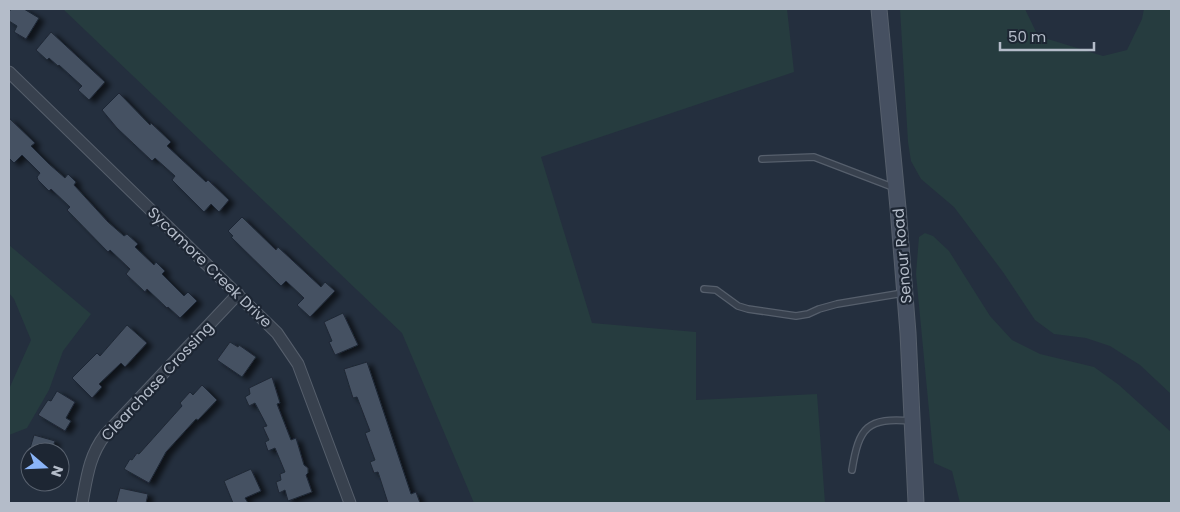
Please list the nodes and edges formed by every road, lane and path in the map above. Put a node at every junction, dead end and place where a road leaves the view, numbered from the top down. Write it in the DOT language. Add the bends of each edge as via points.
graph roads {
  1 [pos="879,9"];
  2 [pos="9,72"];
  3 [pos="762,159"];
  4 [pos="896,189"];
  5 [pos="704,289"];
  6 [pos="905,293"];
  7 [pos="238,294"];
  8 [pos="912,421"];
  9 [pos="852,470"];
  10 [pos="82,503"];
  11 [pos="350,503"];
  12 [pos="916,503"];
  1 -- 4 [label="street, Senour Road"];
  2 -- 7 [label="street, Sycamore Creek Drive"];
  3 -- 4 [label="lane" via="814,157"];
  4 -- 6 [label="street, Senour Road"];
  5 -- 6 [label="lane" via="716,290 748,310 796,316 837,304"];
  6 -- 8 [label="street, Senour Road"];
  7 -- 10 [label="street, Clearchase Crossing" via="96,446"];
  7 -- 11 [label="street, Sycamore Creek Drive" via="277,333 298,364"];
  8 -- 9 [label="lane" via="891,419 875,422 855,450"];
  8 -- 12 [label="street, Senour Road"];
}
